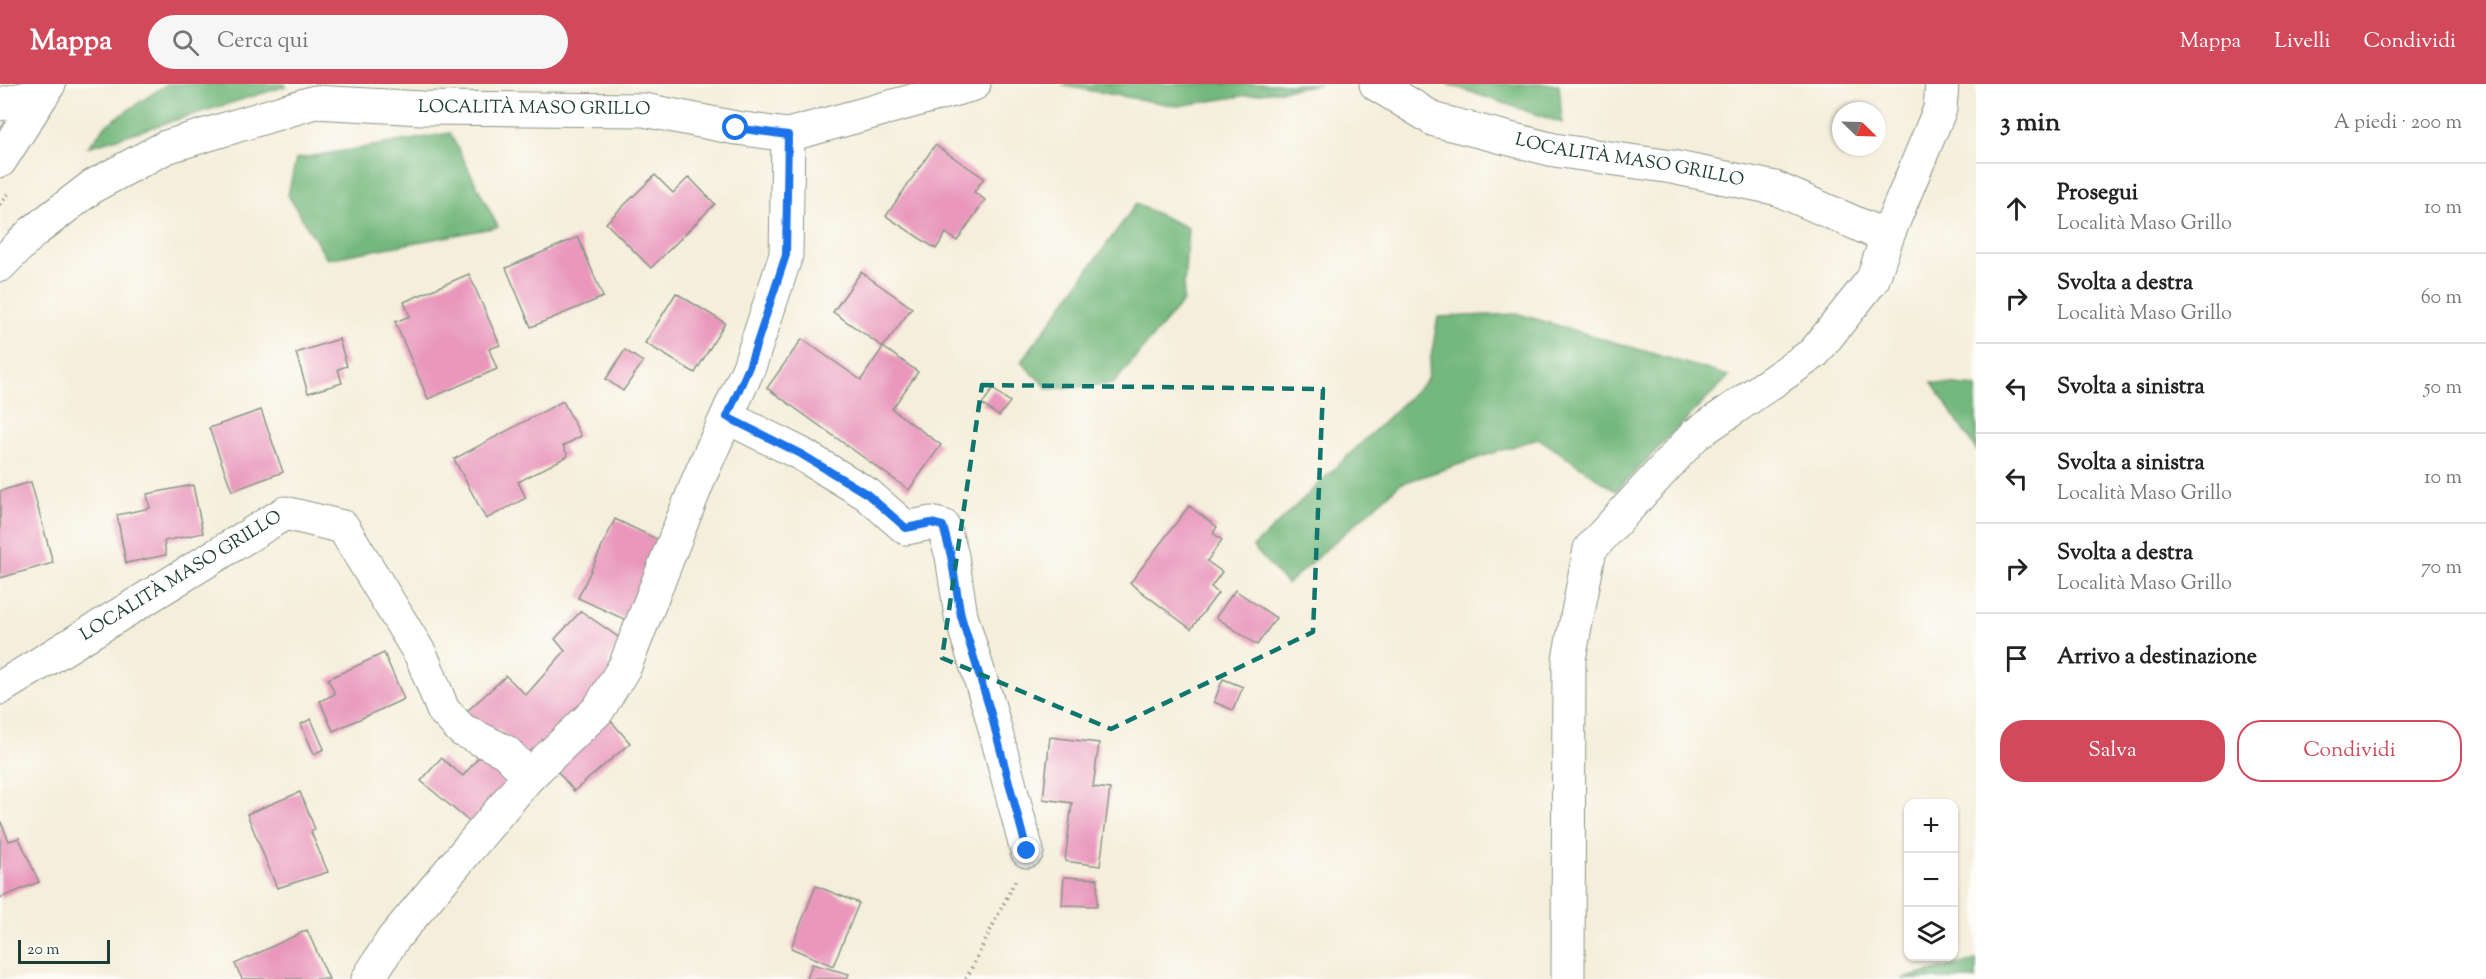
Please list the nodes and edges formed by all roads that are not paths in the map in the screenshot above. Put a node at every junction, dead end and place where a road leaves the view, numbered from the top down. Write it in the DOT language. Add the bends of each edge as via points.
graph roads {
  1 [pos="974,84"];
  2 [pos="1376,84"];
  3 [pos="1962,84"];
  4 [pos="46,89"];
  5 [pos="1941,96"];
  6 [pos="0,104"];
  7 [pos="788,135"];
  8 [pos="0,161"];
  9 [pos="1887,237"];
  10 [pos="0,265"];
  11 [pos="727,417"];
  12 [pos="0,688"];
  13 [pos="529,776"];
  14 [pos="1027,851"];
  15 [pos="368,979"];
  16 [pos="1568,979"];
  1 -- 7 [label="street, LOCALITÀ MASO GRILLO"];
  2 -- 9 [label="street, LOCALITÀ MASO GRILLO" via="1435,120 1554,150 1672,167 1775,188"];
  3 -- 5 [label="street"];
  4 -- 6 [label="street"];
  4 -- 8 [label="street"];
  5 -- 9 [label="street"];
  7 -- 10 [label="street, LOCALITÀ MASO GRILLO" via="644,110 422,108 315,102 166,147 93,186 33,232"];
  7 -- 11 [label="street" via="786,255 749,367"];
  9 -- 16 [label="street" via="1873,279 1814,353 1695,435 1590,549 1569,660"];
  11 -- 13 [label="street" via="625,666 598,710"];
  11 -- 14 [label="street" via="801,454 867,494 906,528 931,523 943,526 961,616"];
  12 -- 13 [label="street, LOCALITÀ MASO GRILLO" via="285,513 343,527 422,657 443,710 462,730 506,752"];
  13 -- 15 [label="street" via="393,939"];
}
